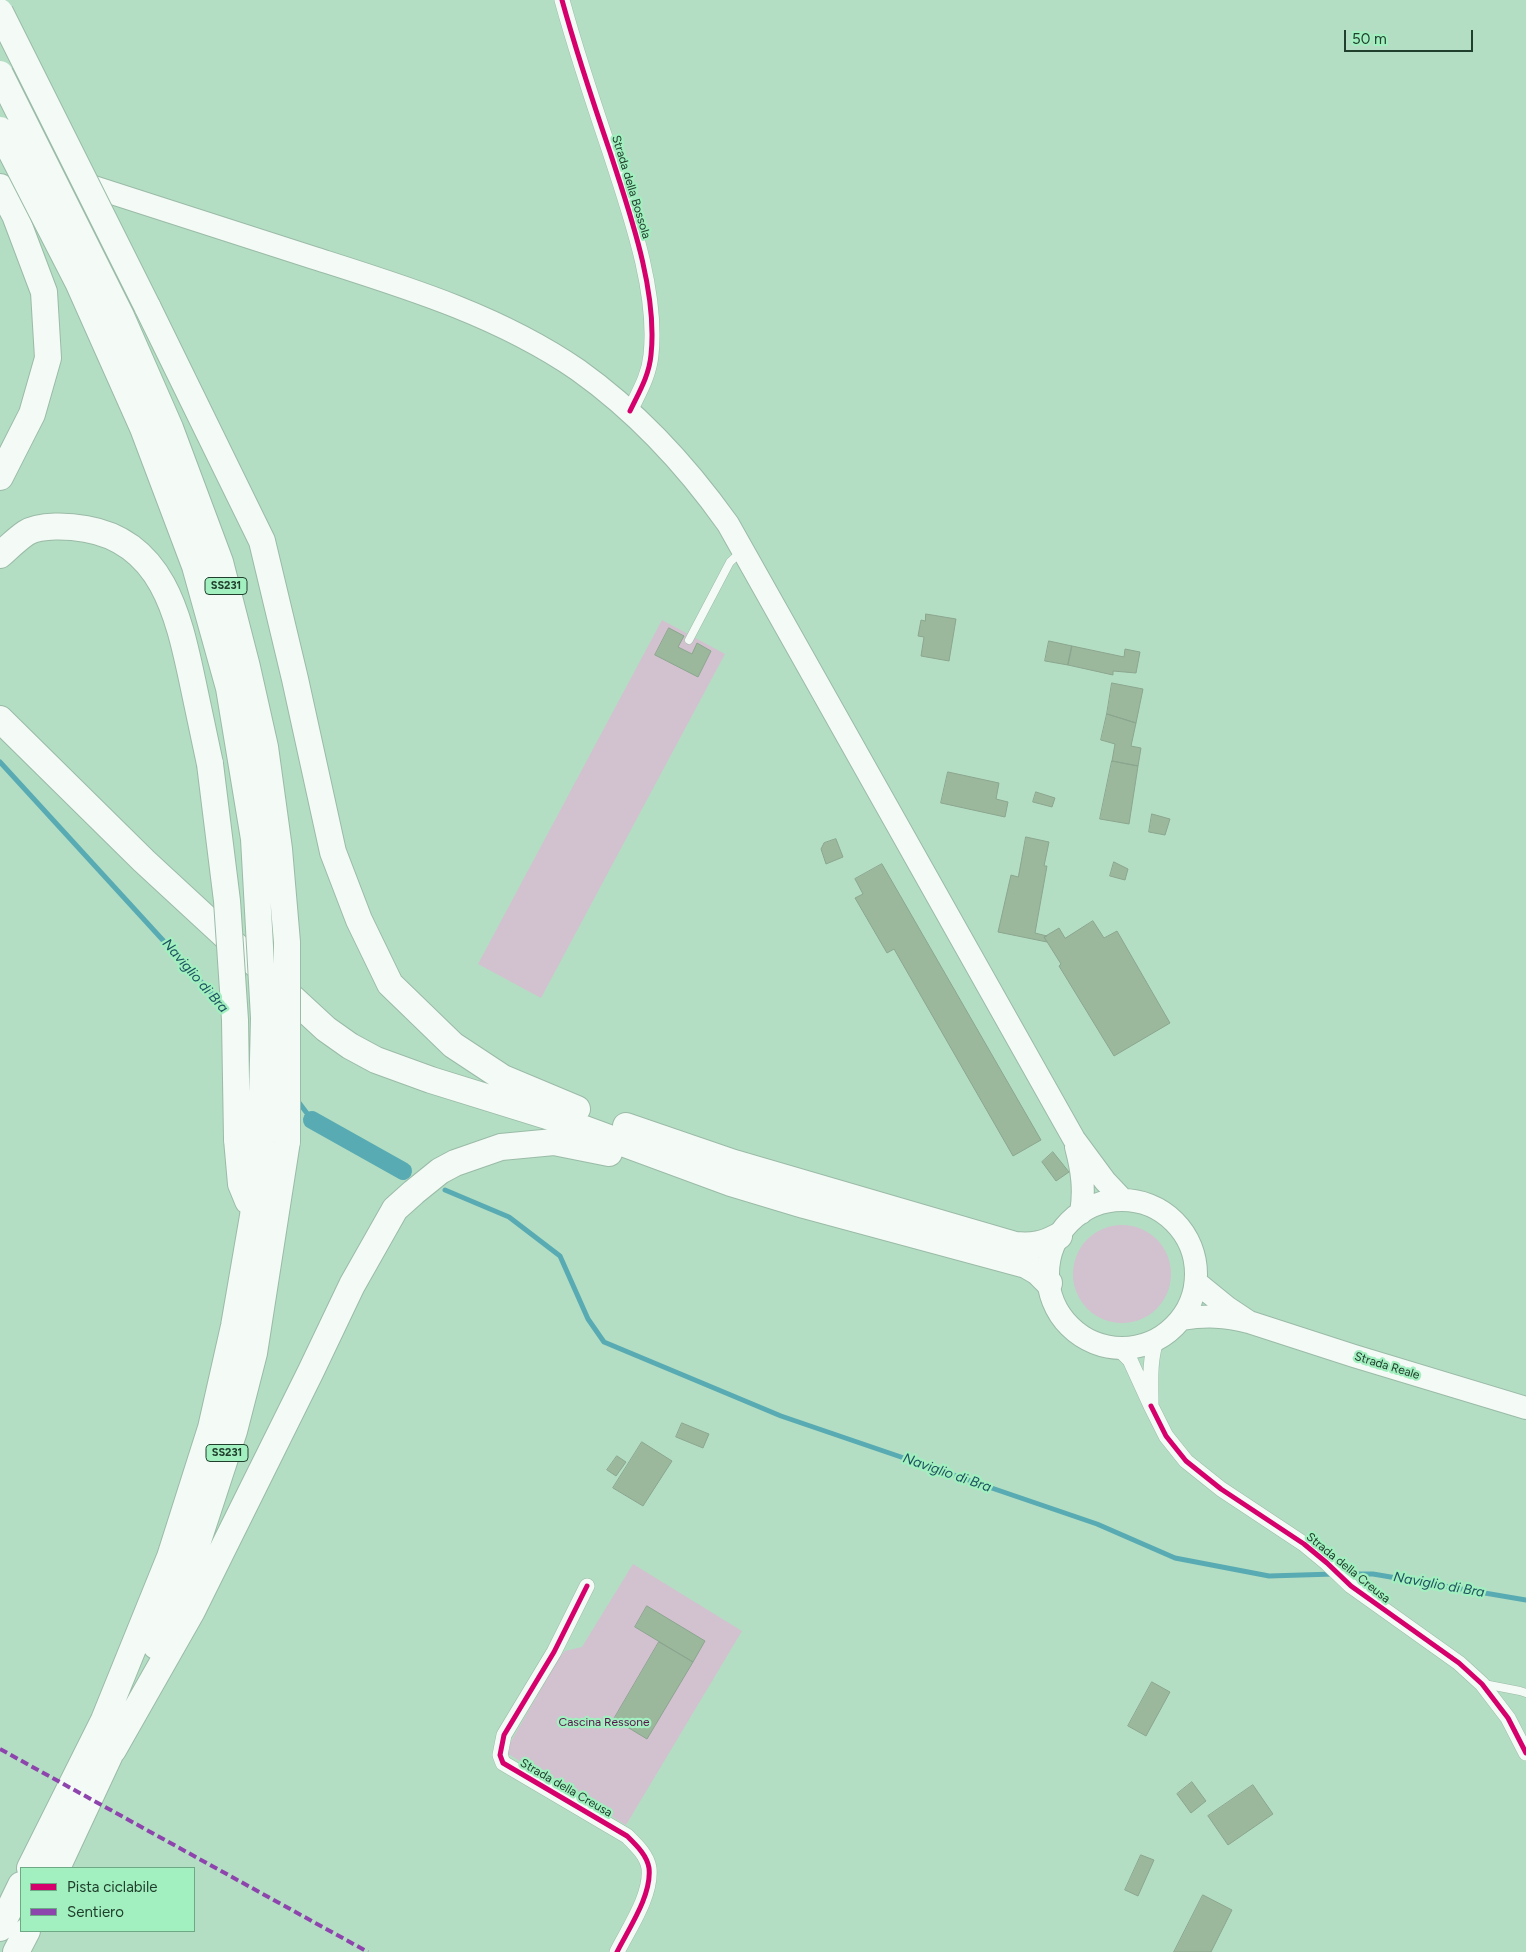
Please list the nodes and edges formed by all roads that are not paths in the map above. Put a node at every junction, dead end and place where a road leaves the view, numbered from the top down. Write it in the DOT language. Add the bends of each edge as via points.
graph roads {
  1 [pos="562,0"];
  2 [pos="3,7"];
  3 [pos="3,39"];
  4 [pos="0,74"];
  5 [pos="0,130"];
  6 [pos="0,157"];
  7 [pos="0,187"];
  8 [pos="630,410"];
  9 [pos="0,476"];
  10 [pos="743,549"];
  11 [pos="0,555"];
  12 [pos="689,640"];
  13 [pos="0,706"];
  14 [pos="0,719"];
  15 [pos="22,741"];
  16 [pos="1074,1138"];
  17 [pos="249,1140"];
  18 [pos="732,1173"];
  19 [pos="1123,1200"];
  20 [pos="1081,1213"];
  21 [pos="1059,1236"];
  22 [pos="1196,1282"];
  23 [pos="1049,1283"];
  24 [pos="1182,1319"];
  25 [pos="1249,1322"];
  26 [pos="1156,1340"];
  27 [pos="1119,1348"];
  28 [pos="1151,1406"];
  29 [pos="1526,1408"];
  30 [pos="587,1586"];
  31 [pos="1482,1684"];
  32 [pos="1526,1693"];
  33 [pos="113,1750"];
  34 [pos="1526,1753"];
  35 [pos="30,1867"];
  36 [pos="56,1867"];
  37 [pos="20,1888"];
  38 [pos="0,1928"];
  39 [pos="26,1932"];
  40 [pos="16,1952"];
  41 [pos="617,1952"];
  1 -- 8 [label="street, Strada della Bossola" via="626,202 648,288 651,354 645,381"];
  2 -- 3 [label="lane"];
  2 -- 18 [label="highway, bridge" via="262,541 333,852 359,920 390,984 453,1045 503,1078"];
  4 -- 33 [label="highway, SS231, bridge" via="124,324 170,428 220,562 264,747 279,848 287,942 287,1141 254,1353 234,1431 193,1556"];
  5 -- 17 [label="highway, SS231, bridge" via="78,282 142,428 195,566 228,688 254,839 264,1018"];
  6 -- 8 [label="main road" via="351,269 473,312 577,370"];
  7 -- 9 [label="highway" via="15,215 44,292 48,358 32,414"];
  8 -- 10 [label="main road" via="705,492"];
  10 -- 12 [label="lane" via="730,562"];
  10 -- 16 [label="main road"];
  11 -- 17 [label="highway, bridge" via="27,532 53,526 95,530 127,544 146,560 167,591 181,628 210,764 228,901"];
  13 -- 15 [label="highway"];
  14 -- 15 [label="highway"];
  15 -- 18 [label="highway" via="158,874 326,1029 350,1046 376,1060 431,1080"];
  16 -- 19 [label="main road"];
  16 -- 20 [label="main road" via="1082,1168 1084,1193"];
  17 -- 35 [label="highway, SS231" via="253,1216 234,1326 211,1428 170,1557 104,1720"];
  18 -- 21 [label="highway" via="1015,1245 1030,1247"];
  18 -- 23 [label="highway" via="804,1205 1003,1257 1026,1265"];
  18 -- 33 [label="highway" via="554,1142 501,1147 454,1163 414,1192 396,1209 352,1285 192,1611"];
  19 -- 20 [label="main road" via="1103,1203"];
  19 -- 22 [label="main road" via="1146,1204 1166,1214 1182,1230 1192,1250"];
  20 -- 21 [label="main road"];
  21 -- 23 [label="main road" via="1048,1268"];
  22 -- 24 [label="main road"];
  22 -- 25 [label="main road, Strada Reale"];
  23 -- 27 [label="main road" via="1058,1311 1072,1329 1102,1346"];
  24 -- 25 [label="main road, Strada Reale" via="1204,1315"];
  24 -- 26 [label="main road"];
  25 -- 29 [label="main road, Strada Reale"];
  26 -- 27 [label="main road" via="1135,1348"];
  26 -- 28 [label="street, Strada della Creusa" via="1151,1367"];
  27 -- 28 [label="street, Strada della Creusa" via="1130,1360"];
  28 -- 31 [label="street, Strada della Creusa" via="1166,1436 1186,1461 1221,1489 1304,1544 1351,1586 1459,1663"];
  30 -- 41 [label="street, Strada della Creusa" via="554,1652 504,1735 500,1755 503,1763 627,1836 642,1850 649,1867 647,1892"];
  31 -- 32 [label="lane"];
  31 -- 34 [label="street, Strada della Creusa" via="1508,1718"];
  33 -- 36 [label="highway, SS231"];
  37 -- 38 [label="highway"];
  39 -- 40 [label="highway"];
}
